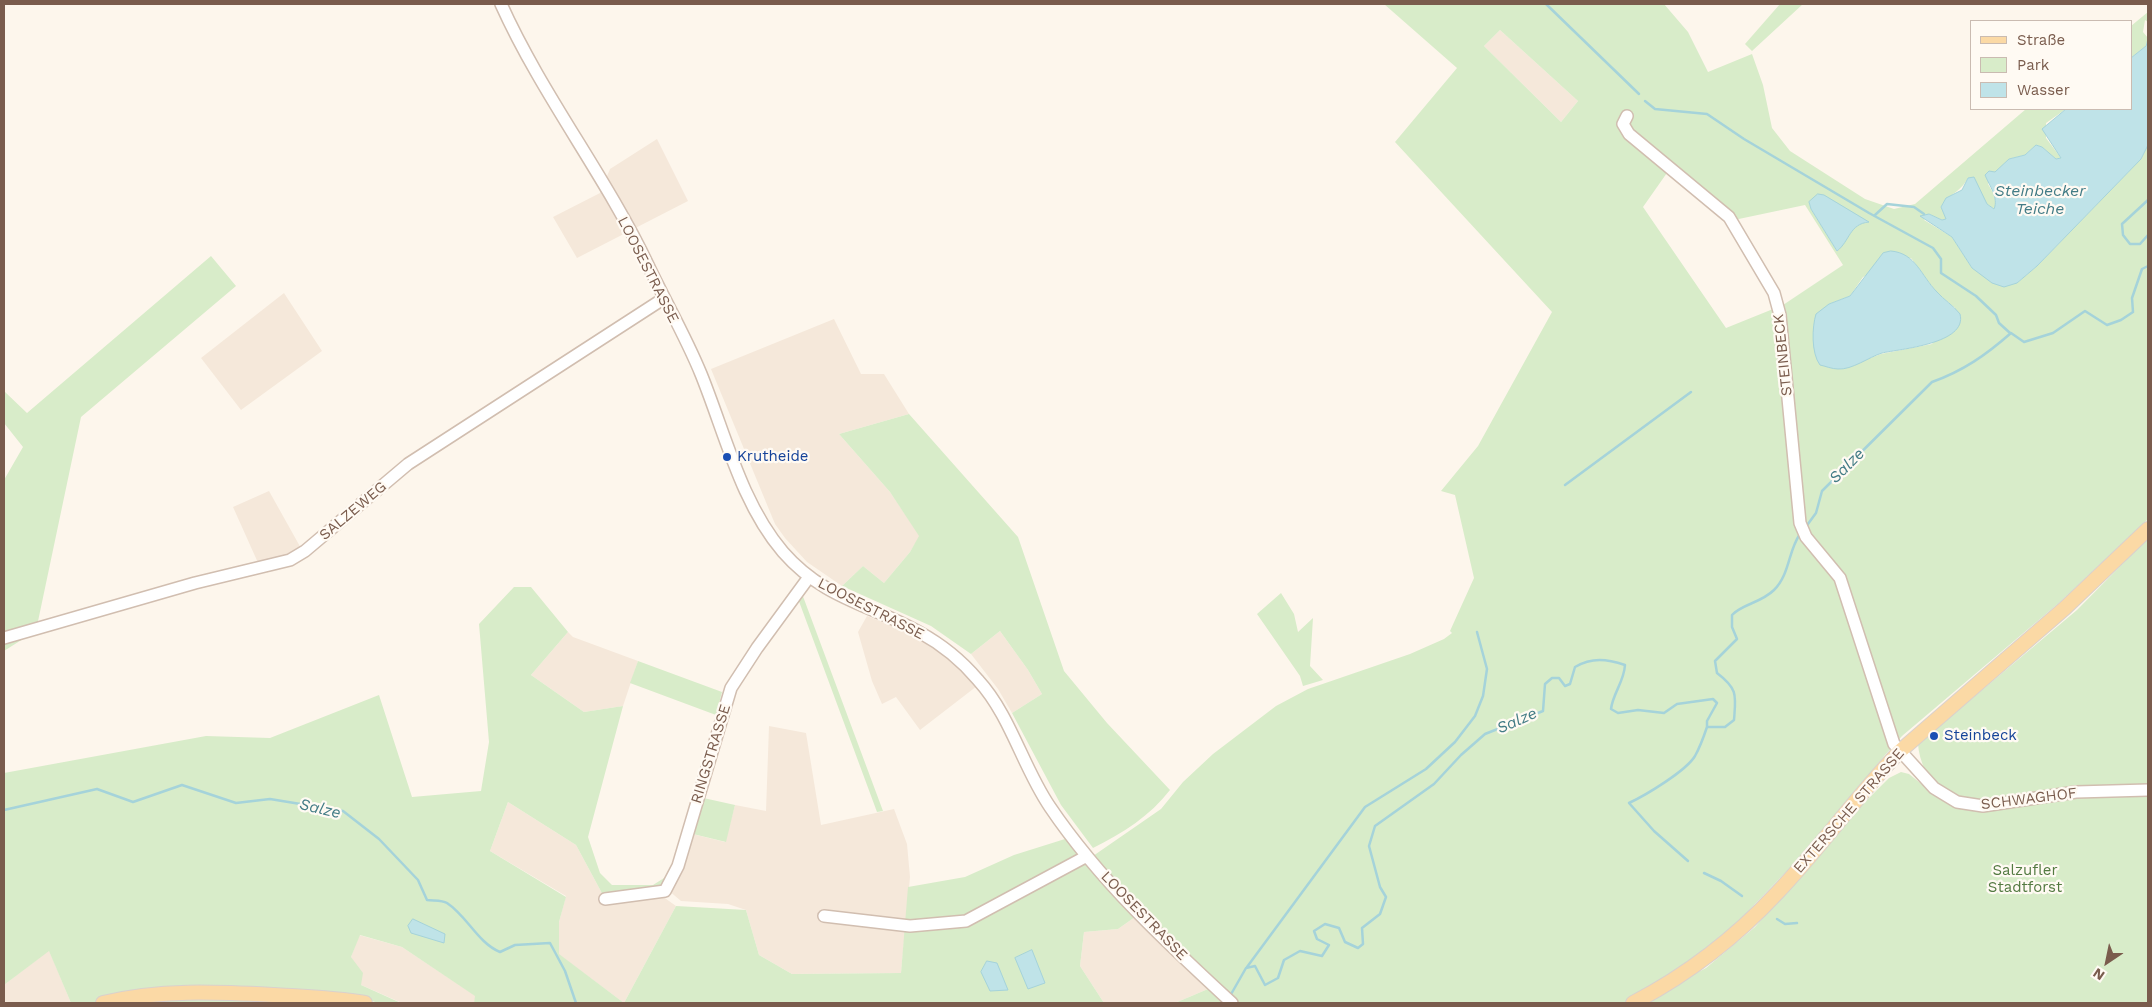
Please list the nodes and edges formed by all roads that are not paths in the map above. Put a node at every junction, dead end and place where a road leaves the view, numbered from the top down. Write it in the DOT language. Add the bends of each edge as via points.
graph roads {
  1 [pos="501,4"];
  2 [pos="1627,116"];
  3 [pos="663,299"];
  4 [pos="2148,529"];
  5 [pos="809,577"];
  6 [pos="4,638"];
  7 [pos="1899,752"];
  8 [pos="2148,790"];
  9 [pos="1087,856"];
  10 [pos="606,899"];
  11 [pos="824,916"];
  12 [pos="103,1003"];
  13 [pos="366,1003"];
  14 [pos="1232,1003"];
  15 [pos="1633,1003"];
  1 -- 3 [label="street, LOOSESTRASSE" via="531,64 641,253"];
  2 -- 7 [label="street, STEINBECK" via="1623,124 1628,134 1729,218 1774,293 1780,315 1800,523 1806,537 1840,578 1890,735"];
  3 -- 5 [label="street, LOOSESTRASSE" via="699,370 758,515 783,552"];
  3 -- 6 [label="street, SALZEWEG" via="408,464 290,560 195,583"];
  4 -- 7 [label="main road, EXTERSCHE STRASSE" via="2065,608"];
  5 -- 9 [label="street, LOOSESTRASSE" via="856,605 919,631 964,665 981,683 998,710 1048,805"];
  5 -- 10 [label="street, RINGSTRASSE" via="731,688 678,866 665,891"];
  7 -- 8 [label="street, SCHWAGHOF" via="1934,788 1946,797 1970,806 2076,792"];
  7 -- 15 [label="main road, EXTERSCHE STRASSE" via="1809,858 1748,922 1696,966"];
  9 -- 11 [label="street" via="966,921 910,926"];
  9 -- 14 [label="street, LOOSESTRASSE" via="1146,920"];
  12 -- 13 [label="main road" via="144,995 210,991"];
}
